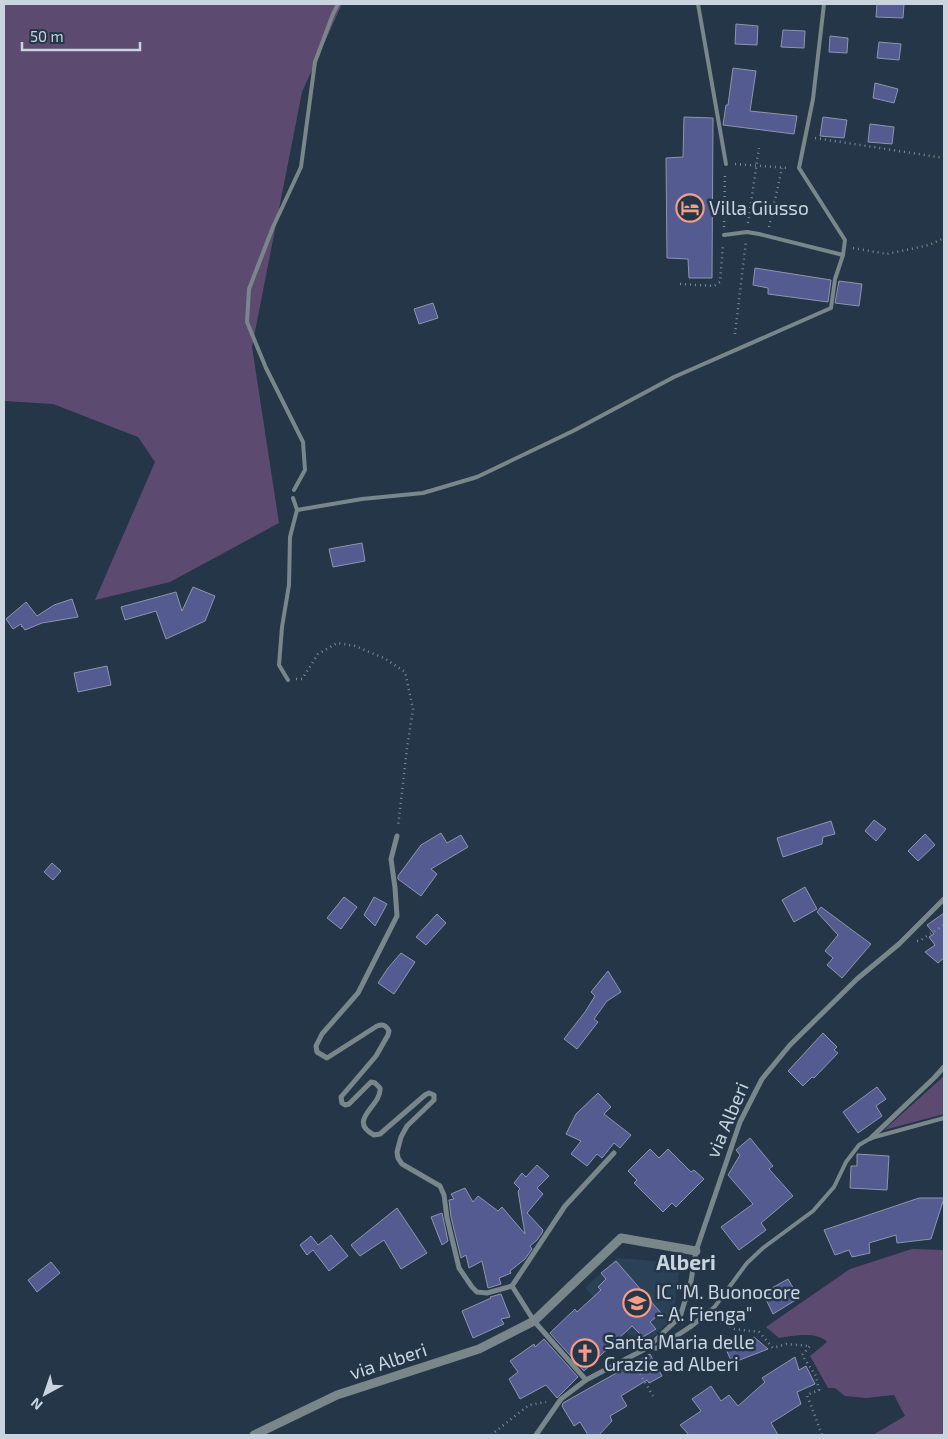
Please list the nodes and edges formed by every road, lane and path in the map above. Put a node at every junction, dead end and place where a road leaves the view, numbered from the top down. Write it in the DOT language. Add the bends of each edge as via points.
graph roads {
  1 [pos="338,4"];
  2 [pos="698,4"];
  3 [pos="824,4"];
  4 [pos="805,136"];
  5 [pos="944,158"];
  6 [pos="726,164"];
  7 [pos="756,165"];
  8 [pos="782,168"];
  9 [pos="799,168"];
  10 [pos="724,234"];
  11 [pos="767,236"];
  12 [pos="944,238"];
  13 [pos="844,247"];
  14 [pos="843,255"];
  15 [pos="294,490"];
  16 [pos="293,498"];
  17 [pos="297,510"];
  18 [pos="288,680"];
  19 [pos="397,836"];
  20 [pos="944,899"];
  21 [pos="944,1067"];
  22 [pos="944,1118"];
  23 [pos="871,1138"];
  24 [pos="614,1153"];
  25 [pos="696,1251"];
  26 [pos="512,1286"];
  27 [pos="713,1309"];
  28 [pos="706,1315"];
  29 [pos="534,1321"];
  30 [pos="647,1348"];
  31 [pos="630,1357"];
  32 [pos="586,1380"];
  33 [pos="653,1396"];
  34 [pos="561,1399"];
  35 [pos="254,1435"];
  36 [pos="490,1435"];
  37 [pos="536,1435"];
  38 [pos="822,1435"];
  1 -- 15 [label="lane" via="316,62 301,168 249,289 247,322 303,442 305,470"];
  2 -- 6 [label="lane"];
  3 -- 4 [label="lane" via="813,99"];
  4 -- 5 [label="path"];
  4 -- 9 [label="lane"];
  7 -- 8 [label="path"];
  8 -- 9 [label="path"];
  8 -- 11 [label="path"];
  9 -- 13 [label="lane" via="845,240"];
  10 -- 11 [label="lane" via="747,232"];
  11 -- 14 [label="lane"];
  12 -- 13 [label="path" via="929,245 887,254"];
  13 -- 14 [label="lane"];
  14 -- 17 [label="lane" via="835,279 831,308 674,378 477,476 424,493"];
  16 -- 17 [label="lane"];
  17 -- 18 [label="lane" via="290,537 289,585 279,665"];
  18 -- 19 [label="path" via="302,678 318,654 338,643 384,658 405,672 413,709"];
  19 -- 26 [label="street" via="391,858 397,916 358,993 322,1034 316,1046 318,1052 327,1058 377,1026 386,1026 388,1035 376,1056 341,1097 342,1103 349,1104 371,1082 380,1088 379,1096 363,1123 374,1135 380,1134 425,1095 434,1095 434,1100 407,1126 401,1137 398,1158 402,1164 440,1186 459,1268 472,1287 477,1292 487,1293"];
  20 -- 25 [label="street, via Alberi" via="797,1038 762,1079 740,1122"];
  21 -- 23 [label="street"];
  22 -- 23 [label="lane, via Alberi"];
  23 -- 27 [label="lane, via Alberi" via="859,1145 834,1186 813,1211 747,1263"];
  24 -- 26 [label="street" via="565,1206"];
  25 -- 29 [label="street, via Alberi" via="621,1238"];
  25 -- 30 [label="street, via Alberi" via="680,1318"];
  26 -- 29 [label="street"];
  27 -- 28 [label="street, via Alberi"];
  28 -- 30 [label="street, via Alberi" via="658,1348"];
  28 -- 38 [label="path" via="734,1329 759,1332 773,1348 786,1344 810,1346 802,1355 816,1376 819,1390 807,1395"];
  29 -- 32 [label="street"];
  29 -- 35 [label="street, via Alberi" via="479,1349 337,1395"];
  30 -- 31 [label="street, via Alberi"];
  31 -- 32 [label="street, via Alberi"];
  31 -- 33 [label="path"];
  32 -- 34 [label="street, via Alberi"];
  34 -- 36 [label="path" via="529,1405"];
  34 -- 37 [label="street, via Alberi"];
}
